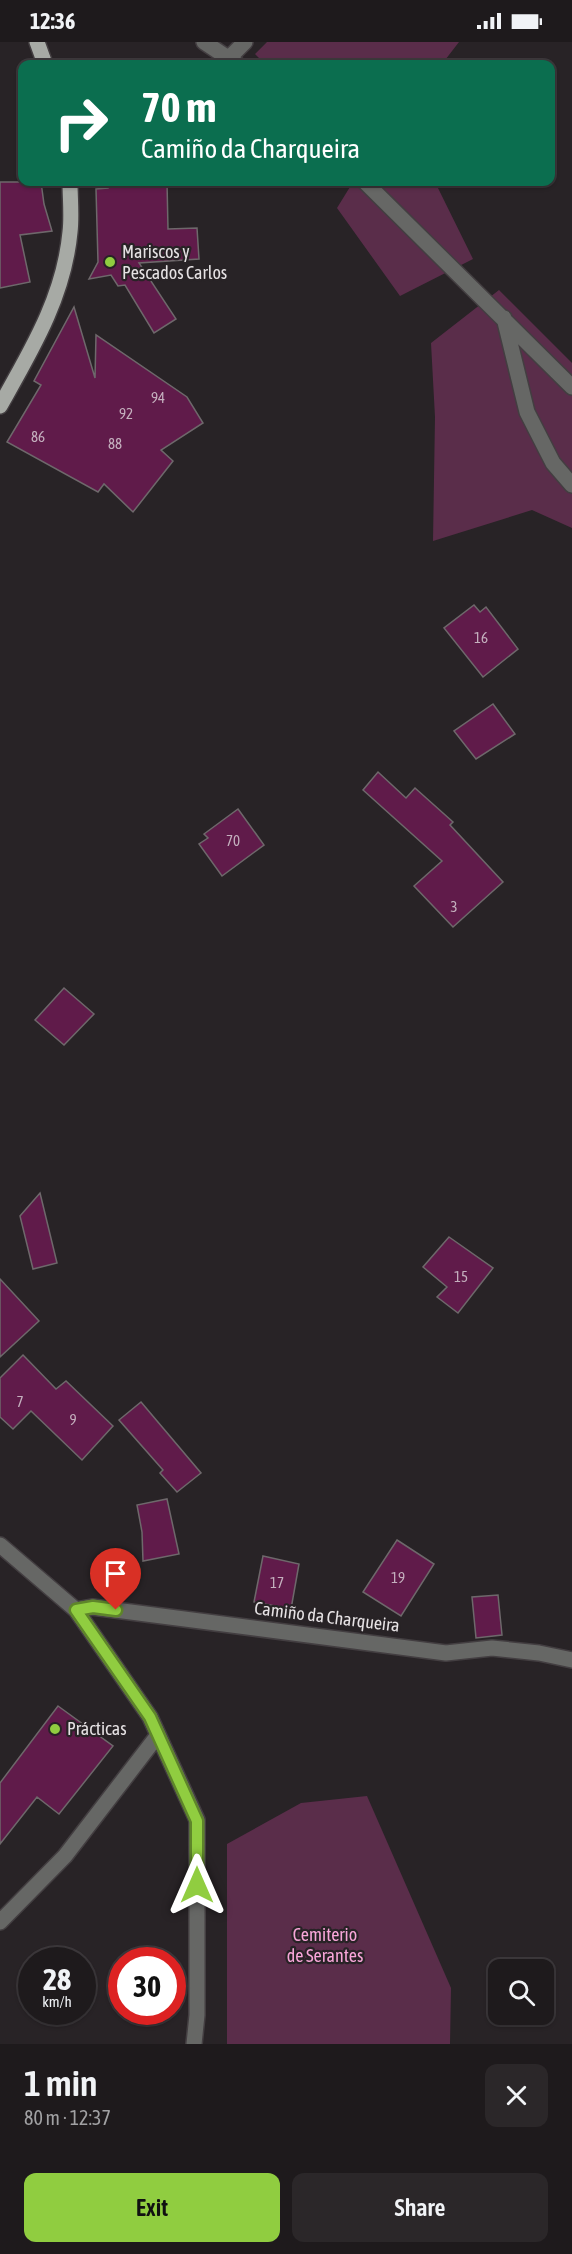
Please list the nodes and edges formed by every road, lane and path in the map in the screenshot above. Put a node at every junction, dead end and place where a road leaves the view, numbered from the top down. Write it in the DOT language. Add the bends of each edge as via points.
graph roads {
  1 [pos="37,42"];
  2 [pos="204,42"];
  3 [pos="245,42"];
  4 [pos="44,60"];
  5 [pos="230,60"];
  6 [pos="234,60"];
  7 [pos="70,186"];
  8 [pos="369,186"];
  9 [pos="504,318"];
  10 [pos="572,387"];
  11 [pos="0,406"];
  12 [pos="572,485"];
  13 [pos="0,1545"];
  14 [pos="76,1610"];
  15 [pos="572,1660"];
  16 [pos="158,1735"];
  17 [pos="0,1923"];
  18 [pos="194,2044"];
  1 -- 4 [label="main road"];
  2 -- 5 [label="street"];
  3 -- 6 [label="street"];
  7 -- 11 [label="main road" via="70,232 61,282 47,321"];
  8 -- 9 [label="street"];
  9 -- 10 [label="street"];
  9 -- 12 [label="street" via="527,412 553,463"];
  13 -- 14 [label="street"];
  14 -- 15 [label="street, Camiño da Charqueira" via="93,1607 446,1653 492,1648"];
  14 -- 16 [label="street" via="150,1717"];
  16 -- 17 [label="street" via="65,1856"];
  16 -- 18 [label="street" via="197,1821"];
}
